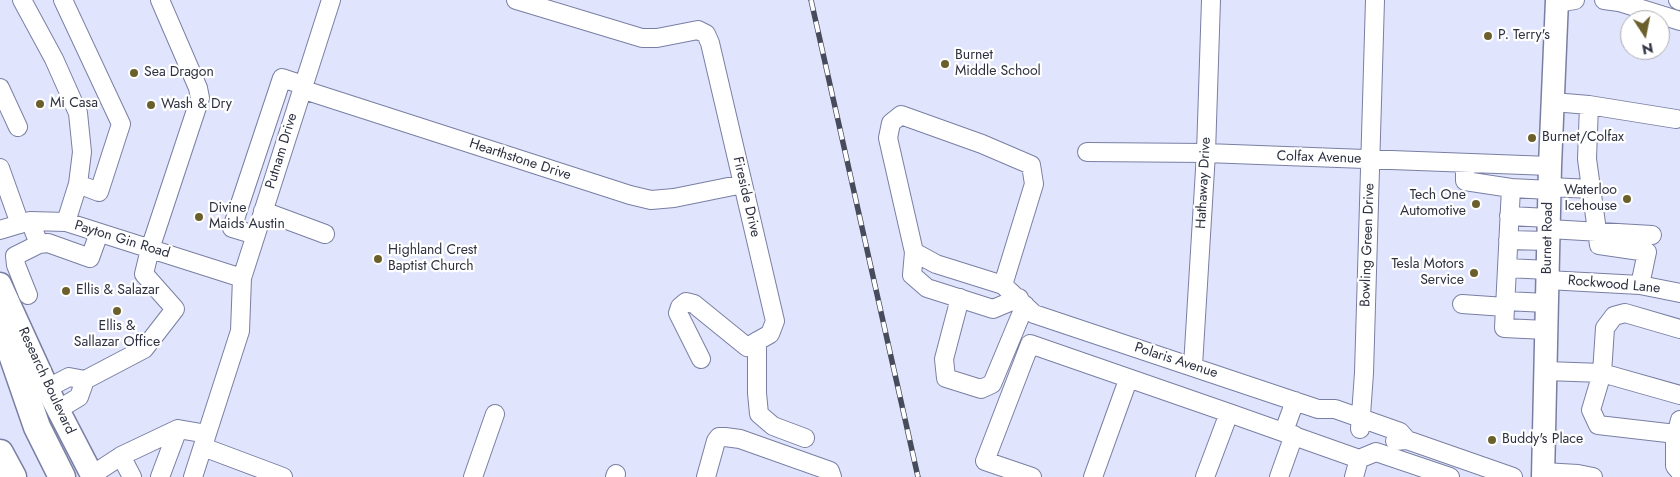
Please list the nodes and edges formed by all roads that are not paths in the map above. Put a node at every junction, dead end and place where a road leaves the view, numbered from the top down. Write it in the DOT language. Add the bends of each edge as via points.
graph roads {
  1 [pos="22,0"];
  2 [pos="63,0"];
  3 [pos="160,0"];
  4 [pos="331,0"];
  5 [pos="516,0"];
  6 [pos="1211,0"];
  7 [pos="1376,0"];
  8 [pos="1604,0"];
  9 [pos="1563,1"];
  10 [pos="1680,21"];
  11 [pos="302,87"];
  12 [pos="0,88"];
  13 [pos="1553,102"];
  14 [pos="1589,104"];
  15 [pos="1676,119"];
  16 [pos="18,127"];
  17 [pos="1087,152"];
  18 [pos="1206,153"];
  19 [pos="1370,160"];
  20 [pos="1465,163"];
  21 [pos="0,168"];
  22 [pos="1550,181"];
  23 [pos="78,184"];
  24 [pos="743,184"];
  25 [pos="1511,188"];
  26 [pos="1591,189"];
  27 [pos="263,212"];
  28 [pos="1510,216"];
  29 [pos="66,222"];
  30 [pos="25,223"];
  31 [pos="1549,229"];
  32 [pos="0,230"];
  33 [pos="1597,231"];
  34 [pos="99,233"];
  35 [pos="255,234"];
  36 [pos="325,234"];
  37 [pos="1508,240"];
  38 [pos="39,244"];
  39 [pos="150,249"];
  40 [pos="914,252"];
  41 [pos="1647,252"];
  42 [pos="16,265"];
  43 [pos="1507,268"];
  44 [pos="0,274"];
  45 [pos="1548,275"];
  46 [pos="242,278"];
  47 [pos="0,284"];
  48 [pos="1003,285"];
  49 [pos="1640,285"];
  50 [pos="1680,293"];
  51 [pos="28,296"];
  52 [pos="960,298"];
  53 [pos="1547,303"];
  54 [pos="1462,304"];
  55 [pos="1505,304"];
  56 [pos="1029,308"];
  57 [pos="0,320"];
  58 [pos="1546,330"];
  59 [pos="1680,330"];
  60 [pos="752,344"];
  61 [pos="1030,344"];
  62 [pos="701,359"];
  63 [pos="1193,366"];
  64 [pos="1546,371"];
  65 [pos="1602,373"];
  66 [pos="85,380"];
  67 [pos="1128,380"];
  68 [pos="48,388"];
  69 [pos="1680,395"];
  70 [pos="1295,401"];
  71 [pos="59,409"];
  72 [pos="1229,413"];
  73 [pos="495,414"];
  74 [pos="1363,426"];
  75 [pos="1678,427"];
  76 [pos="178,429"];
  77 [pos="1289,433"];
  78 [pos="805,438"];
  79 [pos="205,440"];
  80 [pos="0,453"];
  81 [pos="121,456"];
  82 [pos="1352,456"];
  83 [pos="1680,472"];
  84 [pos="1543,475"];
  85 [pos="93,476"];
  86 [pos="14,477"];
  87 [pos="62,477"];
  88 [pos="132,477"];
  89 [pos="160,477"];
  90 [pos="193,477"];
  91 [pos="283,477"];
  92 [pos="473,477"];
  93 [pos="706,477"];
  94 [pos="832,477"];
  95 [pos="1032,477"];
  96 [pos="1093,477"];
  97 [pos="1205,477"];
  98 [pos="1279,477"];
  99 [pos="1354,477"];
  100 [pos="1450,477"];
  101 [pos="1513,477"];
  102 [pos="1593,477"];
  1 -- 23 [label="street" via="54,58 78,113 82,152"];
  2 -- 23 [label="street" via="121,124 100,192"];
  3 -- 39 [label="street" via="200,98"];
  4 -- 11 [label="street, Putnam Drive"];
  5 -- 24 [label="street, Fireside Drive" via="642,38 698,30 706,34"];
  6 -- 18 [label="street, Hathaway Drive"];
  7 -- 19 [label="street, Bowling Green Drive"];
  8 -- 10 [label="street"];
  9 -- 13 [label="main road, Burnet Road"];
  11 -- 24 [label="street, Hearthstone Drive" via="651,200"];
  11 -- 27 [label="street, Putnam Drive"];
  11 -- 35 [label="street, Hearthstone Drive" via="282,78 232,228"];
  12 -- 16 [label="street"];
  13 -- 14 [label="street"];
  13 -- 22 [label="main road, Burnet Road"];
  14 -- 15 [label="street"];
  14 -- 26 [label="street" via="1587,159"];
  17 -- 18 [label="street, Colfax Avenue"];
  18 -- 19 [label="street, Colfax Avenue"];
  18 -- 63 [label="street, Hathaway Drive"];
  19 -- 20 [label="street, Colfax Avenue"];
  19 -- 74 [label="street, Bowling Green Drive"];
  20 -- 22 [label="street, Colfax Avenue"];
  20 -- 25 [label="street" via="1465,181"];
  21 -- 30 [label="street"];
  22 -- 25 [label="street"];
  22 -- 26 [label="street"];
  22 -- 31 [label="main road, Burnet Road"];
  23 -- 29 [label="street"];
  24 -- 60 [label="street, Fireside Drive" via="775,321 770,334"];
  25 -- 28 [label="street"];
  26 -- 33 [label="street"];
  27 -- 35 [label="street, Putnam Drive"];
  27 -- 36 [label="street"];
  28 -- 31 [label="street"];
  28 -- 37 [label="street"];
  29 -- 30 [label="street, Payton Gin Road"];
  29 -- 34 [label="street, Payton Gin Road"];
  30 -- 32 [label="street, Payton Gin Road"];
  30 -- 38 [label="street"];
  31 -- 33 [label="street"];
  31 -- 37 [label="street"];
  31 -- 45 [label="main road, Burnet Road"];
  33 -- 41 [label="street" via="1599,245"];
  33 -- 41 [label="street" via="1654,227"];
  34 -- 38 [label="street" via="90,258 48,243"];
  34 -- 39 [label="street, Payton Gin Road"];
  35 -- 46 [label="street, Putnam Drive"];
  37 -- 43 [label="street"];
  38 -- 42 [label="street" via="15,256"];
  39 -- 46 [label="street, Payton Gin Road"];
  39 -- 66 [label="street" via="144,274 175,308 144,349"];
  40 -- 48 [label="street" via="936,264"];
  40 -- 48 [label="street" via="888,138 891,123 901,115 1031,165 1034,184"];
  40 -- 52 [label="street" via="912,275 927,288"];
  41 -- 49 [label="street"];
  42 -- 44 [label="street"];
  42 -- 51 [label="street"];
  43 -- 45 [label="street, Rockwood Lane"];
  43 -- 55 [label="street"];
  45 -- 49 [label="street, Rockwood Lane"];
  45 -- 53 [label="main road, Burnet Road"];
  46 -- 79 [label="street, Putnam Drive" via="240,331"];
  47 -- 68 [label="main road, Research Boulevard"];
  48 -- 56 [label="street"];
  49 -- 50 [label="street, Rockwood Lane"];
  52 -- 56 [label="street" via="993,309"];
  52 -- 56 [label="street" via="944,359 946,378 981,389 992,384"];
  53 -- 55 [label="street"];
  53 -- 58 [label="main road, Burnet Road"];
  54 -- 55 [label="street"];
  55 -- 58 [label="street" via="1504,328"];
  56 -- 61 [label="street"];
  56 -- 63 [label="street, Polaris Avenue"];
  57 -- 87 [label="highway" via="37,427"];
  58 -- 64 [label="main road, Burnet Road"];
  59 -- 65 [label="street" via="1625,313 1614,316 1605,328"];
  60 -- 62 [label="street" via="694,304 686,302 678,313"];
  60 -- 78 [label="street" via="759,414 773,426"];
  61 -- 67 [label="street"];
  61 -- 95 [label="street" via="985,461"];
  63 -- 70 [label="street, Polaris Avenue"];
  64 -- 65 [label="street"];
  64 -- 84 [label="main road, Burnet Road"];
  65 -- 69 [label="street"];
  65 -- 75 [label="street" via="1591,410 1598,425"];
  66 -- 68 [label="street" via="69,377"];
  66 -- 71 [label="street" via="79,397"];
  67 -- 72 [label="street"];
  67 -- 96 [label="street"];
  68 -- 71 [label="main road, Research Boulevard"];
  70 -- 74 [label="street, Polaris Avenue" via="1318,409 1335,409"];
  70 -- 77 [label="street"];
  71 -- 85 [label="main road, Research Boulevard"];
  72 -- 77 [label="street"];
  72 -- 97 [label="street"];
  73 -- 92 [label="street"];
  74 -- 82 [label="street"];
  74 -- 101 [label="street, Polaris Avenue" via="1400,432 1407,440"];
  75 -- 83 [label="street" via="1675,466"];
  76 -- 79 [label="street"];
  76 -- 81 [label="street"];
  76 -- 89 [label="street"];
  77 -- 82 [label="street"];
  77 -- 98 [label="street"];
  79 -- 90 [label="street, Putnam Drive"];
  79 -- 91 [label="street"];
  80 -- 86 [label="highway"];
  81 -- 85 [label="street"];
  81 -- 88 [label="street"];
  82 -- 99 [label="street"];
  82 -- 100 [label="street" via="1376,452"];
  84 -- 102 [label="street"];
  93 -- 94 [label="street" via="716,441 725,437 740,439 830,471"];
}
